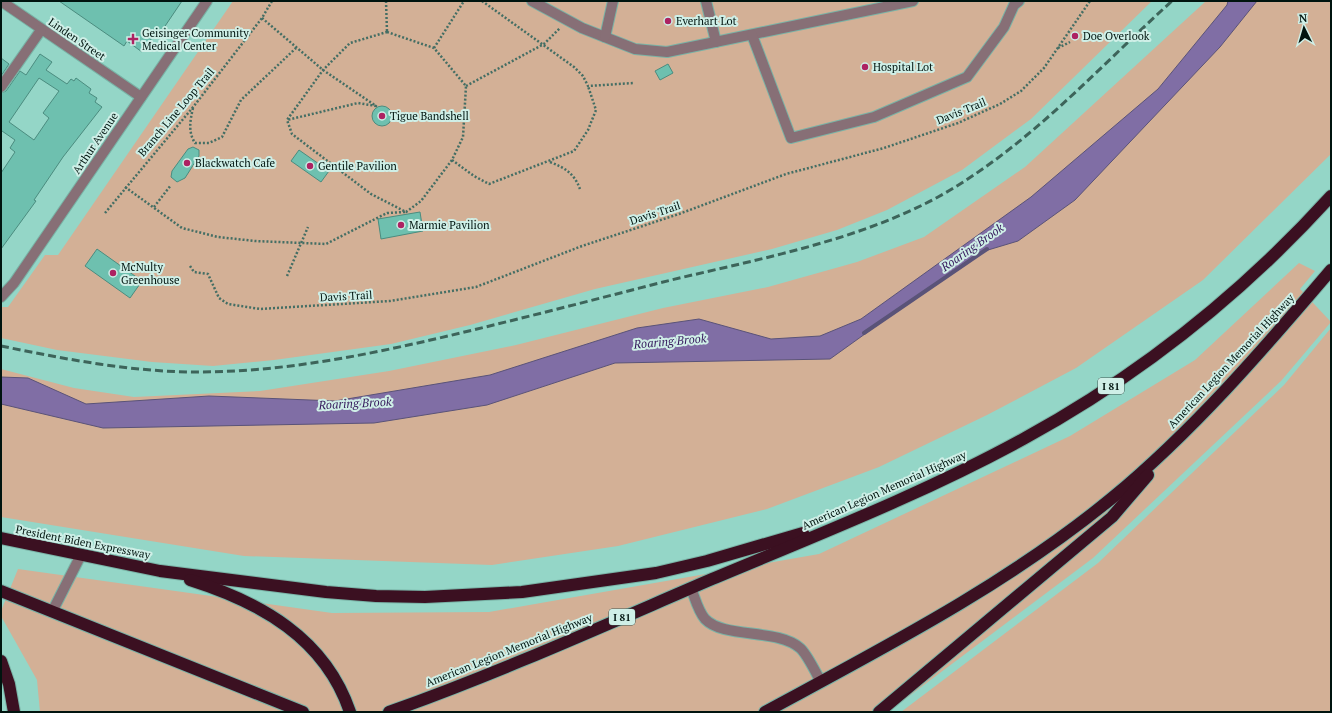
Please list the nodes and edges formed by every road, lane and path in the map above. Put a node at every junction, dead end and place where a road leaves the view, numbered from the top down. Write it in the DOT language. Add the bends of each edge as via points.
graph roads {
  1 [pos="1,1"];
  2 [pos="207,1"];
  3 [pos="272,1"];
  4 [pos="386,1"];
  5 [pos="464,1"];
  6 [pos="482,1"];
  7 [pos="532,1"];
  8 [pos="614,1"];
  9 [pos="706,1"];
  10 [pos="913,1"];
  11 [pos="1018,1"];
  12 [pos="1090,1"];
  13 [pos="262,18"];
  14 [pos="567,21"];
  15 [pos="41,30"];
  16 [pos="387,32"];
  17 [pos="752,34"];
  18 [pos="605,37"];
  19 [pos="716,42"];
  20 [pos="1070,42"];
  21 [pos="544,44"];
  22 [pos="296,48"];
  23 [pos="434,48"];
  24 [pos="1057,48"];
  25 [pos="323,70"];
  26 [pos="634,83"];
  27 [pos="466,86"];
  28 [pos="588,86"];
  29 [pos="1,87"];
  30 [pos="141,97"];
  31 [pos="194,106"];
  32 [pos="287,120"];
  33 [pos="452,160"];
  34 [pos="549,162"];
  35 [pos="171,185"];
  36 [pos="125,187"];
  37 [pos="580,189"];
  38 [pos="1331,196"];
  39 [pos="154,207"];
  40 [pos="406,212"];
  41 [pos="105,213"];
  42 [pos="308,227"];
  43 [pos="300,243"];
  44 [pos="190,266"];
  45 [pos="1331,270"];
  46 [pos="287,276"];
  47 [pos="1,298"];
  48 [pos="1186,432"];
  49 [pos="852,519"];
  50 [pos="1,538"];
  51 [pos="81,555"];
  52 [pos="160,570"];
  53 [pos="691,588"];
  54 [pos="1,591"];
  55 [pos="52,612"];
  56 [pos="1,661"];
  57 [pos="821,682"];
  58 [pos="350,711"];
  59 [pos="14,712"];
  60 [pos="303,712"];
  61 [pos="389,712"];
  62 [pos="765,712"];
  63 [pos="879,712"];
  1 -- 15 [label="street, Linden Street"];
  2 -- 30 [label="street, Arthur Avenue"];
  3 -- 13 [label="path, Branch Line Loop Trail"];
  4 -- 16 [label="path"];
  5 -- 23 [label="path"];
  6 -- 21 [label="path"];
  7 -- 14 [label="street"];
  8 -- 18 [label="street"];
  9 -- 19 [label="street"];
  10 -- 17 [label="street"];
  11 -- 17 [label="street" via="1004,27 967,77 874,117 791,138"];
  12 -- 24 [label="path, Davis Trail"];
  13 -- 22 [label="path"];
  13 -- 31 [label="path, Branch Line Loop Trail"];
  14 -- 18 [label="street"];
  14 -- 21 [label="path"];
  15 -- 29 [label="street"];
  15 -- 30 [label="street, Linden Street"];
  16 -- 23 [label="path"];
  16 -- 25 [label="path" via="350,43"];
  17 -- 19 [label="street"];
  18 -- 19 [label="street" via="635,49 667,52"];
  20 -- 24 [label="path"];
  21 -- 27 [label="path"];
  21 -- 28 [label="path" via="583,76"];
  22 -- 25 [label="path"];
  22 -- 31 [label="path" via="241,100 222,137 209,143 195,143 189,122"];
  23 -- 27 [label="path"];
  24 -- 44 [label="path, Davis Trail" via="1044,68 1021,91 1000,104 958,122 884,148 786,174 679,214 582,246 476,287 390,301 260,309 228,304 219,298 208,274 194,272"];
  25 -- 32 [label="path"];
  25 -- 32 [label="path" via="376,106 358,103"];
  26 -- 28 [label="path"];
  27 -- 33 [label="path" via="463,137"];
  28 -- 34 [label="path" via="596,110 588,130 574,151"];
  30 -- 47 [label="street, Arthur Avenue" via="14,283"];
  31 -- 36 [label="path, Branch Line Loop Trail"];
  32 -- 40 [label="path" via="292,134 371,194"];
  33 -- 34 [label="path" via="489,184"];
  33 -- 40 [label="path" via="421,201"];
  34 -- 37 [label="path" via="564,167 576,178"];
  35 -- 39 [label="path"];
  36 -- 39 [label="path"];
  36 -- 41 [label="path, Branch Line Loop Trail"];
  38 -- 49 [label="highway, American Legion Memorial Highway / I 81" via="1243,284 1185,333 1122,379 1005,449"];
  39 -- 43 [label="path" via="182,228 218,238"];
  40 -- 43 [label="path" via="387,213 326,244"];
  42 -- 43 [label="path"];
  43 -- 46 [label="path"];
  45 -- 48 [label="highway, American Legion Memorial Highway" via="1253,361"];
  48 -- 57 [label="highway, American Legion Memorial Highway" via="1112,498 1033,557 929,623"];
  48 -- 63 [label="highway" via="1112,516"];
  49 -- 52 [label="highway" via="656,573 546,590 498,594 368,596"];
  49 -- 53 [label="highway, American Legion Memorial Highway / I 81"];
  50 -- 51 [label="highway, President Biden Expressway"];
  51 -- 52 [label="highway, President Biden Expressway"];
  51 -- 55 [label="street"];
  52 -- 58 [label="highway" via="226,592 292,629 309,644 326,665"];
  53 -- 57 [label="street" via="706,620 711,624 795,644 802,649"];
  53 -- 61 [label="highway, American Legion Memorial Highway / I 81" via="500,670"];
  54 -- 55 [label="highway"];
  55 -- 60 [label="highway"];
  56 -- 59 [label="highway" via="9,684"];
  57 -- 62 [label="highway, American Legion Memorial Highway"];
}
